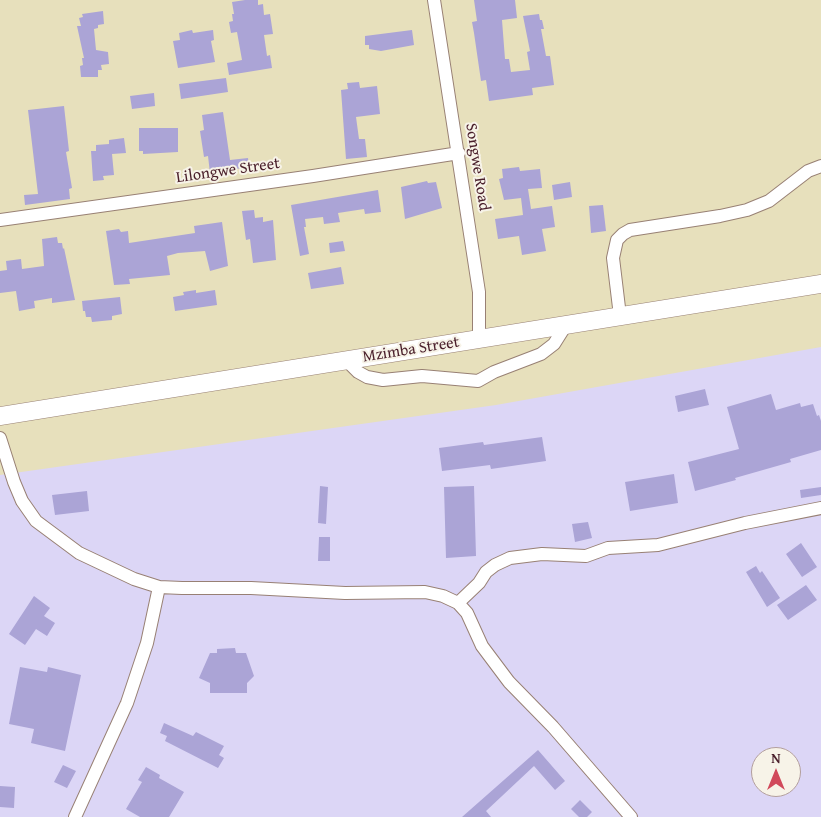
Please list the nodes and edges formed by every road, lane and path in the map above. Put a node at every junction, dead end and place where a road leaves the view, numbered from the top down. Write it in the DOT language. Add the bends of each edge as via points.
graph roads {
  1 [pos="434,0"];
  2 [pos="459,153"];
  3 [pos="821,166"];
  4 [pos="0,220"];
  5 [pos="821,284"];
  6 [pos="620,316"];
  7 [pos="566,325"];
  8 [pos="479,340"];
  9 [pos="346,360"];
  10 [pos="0,416"];
  11 [pos="0,438"];
  12 [pos="821,508"];
  13 [pos="159,587"];
  14 [pos="458,603"];
  15 [pos="75,817"];
  16 [pos="631,817"];
  1 -- 2 [label="street, Songwe Road"];
  2 -- 4 [label="street, Lilongwe Street"];
  2 -- 8 [label="street, Songwe Road" via="479,292"];
  3 -- 6 [label="street" via="808,171 769,201 747,210 630,230 623,234 613,258"];
  5 -- 6 [label="main road, Mzimba Street"];
  6 -- 7 [label="main road, Mzimba Street"];
  7 -- 8 [label="main road, Mzimba Street"];
  7 -- 9 [label="street" via="554,344 541,354 478,381 422,376 384,380 362,374"];
  8 -- 9 [label="main road, Mzimba Street"];
  9 -- 10 [label="main road, Mzimba Street"];
  11 -- 13 [label="street" via="22,501 36,521 79,553"];
  12 -- 14 [label="street" via="745,522 658,545 608,548 586,556 542,554 510,558 490,568"];
  13 -- 14 [label="street" via="345,593 425,592"];
  13 -- 15 [label="street" via="147,643 127,703"];
  14 -- 16 [label="street" via="467,613 482,646 509,682"];
}
